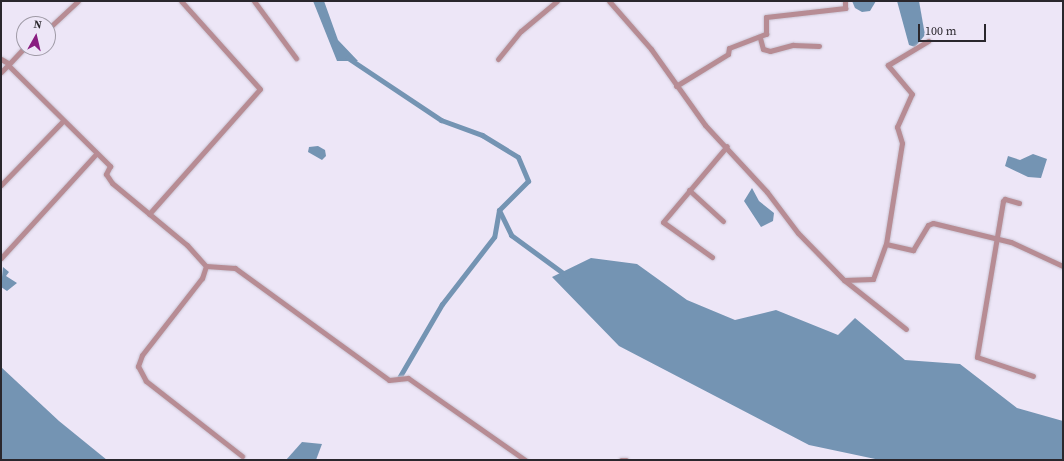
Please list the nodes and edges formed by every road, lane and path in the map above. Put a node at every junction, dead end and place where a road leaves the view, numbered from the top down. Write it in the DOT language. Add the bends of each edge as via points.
graph roads {
  1 [pos="78,1"];
  2 [pos="181,1"];
  3 [pos="254,1"];
  4 [pos="557,1"];
  5 [pos="609,1"];
  6 [pos="845,1"];
  7 [pos="56,22"];
  8 [pos="760,38"];
  9 [pos="928,41"];
  10 [pos="819,46"];
  11 [pos="16,56"];
  12 [pos="296,58"];
  13 [pos="1,59"];
  14 [pos="498,59"];
  15 [pos="8,64"];
  16 [pos="1,72"];
  17 [pos="676,86"];
  18 [pos="63,121"];
  19 [pos="727,146"];
  20 [pos="96,154"];
  21 [pos="1,185"];
  22 [pos="689,190"];
  23 [pos="1019,203"];
  24 [pos="149,214"];
  25 [pos="723,221"];
  26 [pos="997,238"];
  27 [pos="886,244"];
  28 [pos="712,257"];
  29 [pos="1,258"];
  30 [pos="206,266"];
  31 [pos="1063,266"];
  32 [pos="844,280"];
  33 [pos="906,329"];
  34 [pos="1033,376"];
  35 [pos="242,456"];
  36 [pos="525,460"];
  37 [pos="621,460"];
  38 [pos="626,460"];
  1 -- 7 [label="street"];
  2 -- 24 [label="street" via="260,89"];
  3 -- 12 [label="street"];
  4 -- 14 [label="street" via="522,31"];
  5 -- 17 [label="street" via="651,49"];
  6 -- 8 [label="street" via="845,8 766,17 766,34"];
  8 -- 10 [label="street" via="763,49 770,51 793,46"];
  8 -- 17 [label="street" via="729,48 728,54"];
  9 -- 27 [label="street" via="888,65 912,94 897,127 902,143"];
  11 -- 15 [label="street"];
  13 -- 15 [label="street"];
  15 -- 16 [label="street"];
  15 -- 18 [label="street"];
  17 -- 19 [label="street" via="705,125"];
  18 -- 20 [label="street"];
  18 -- 21 [label="street"];
  19 -- 22 [label="street"];
  19 -- 32 [label="street" via="768,192 798,233"];
  20 -- 24 [label="street" via="110,166 106,174 112,184"];
  20 -- 29 [label="street"];
  22 -- 25 [label="street"];
  22 -- 28 [label="street" via="663,222"];
  23 -- 26 [label="street" via="1003,201"];
  24 -- 30 [label="street" via="187,245"];
  26 -- 27 [label="street" via="933,223 928,225 913,250"];
  26 -- 31 [label="street"];
  26 -- 34 [label="street" via="977,359"];
  27 -- 32 [label="street" via="873,279"];
  30 -- 35 [label="street" via="202,278 142,355 138,366 146,381"];
  30 -- 36 [label="street" via="235,268 389,380 408,378"];
  32 -- 33 [label="street"];
  37 -- 38 [label="street"];
}
